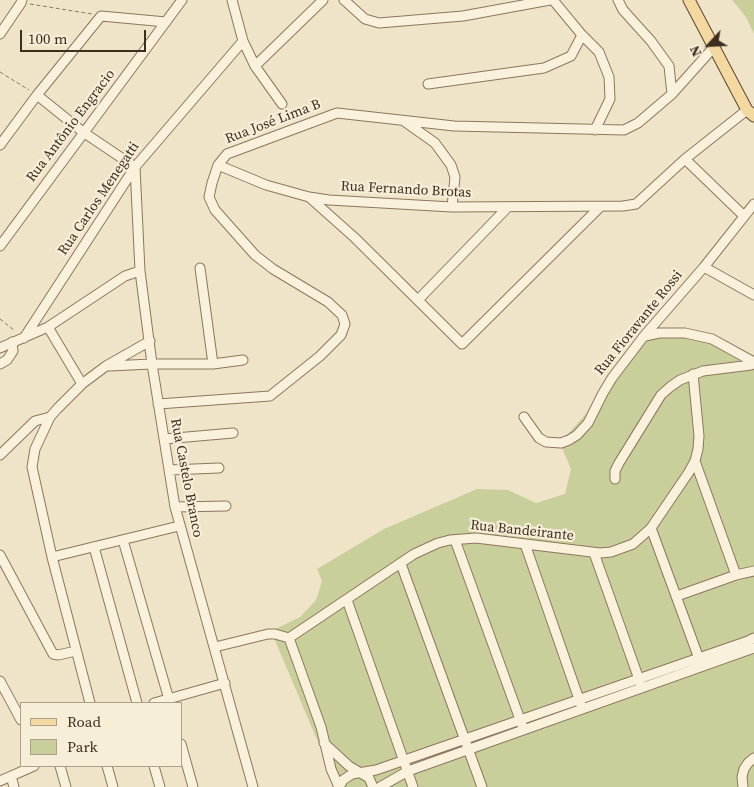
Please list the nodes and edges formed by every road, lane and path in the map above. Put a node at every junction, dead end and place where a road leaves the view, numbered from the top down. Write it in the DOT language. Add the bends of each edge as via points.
graph roads {
  1 [pos="182,0"];
  2 [pos="233,0"];
  3 [pos="323,0"];
  4 [pos="344,0"];
  5 [pos="552,0"];
  6 [pos="618,0"];
  7 [pos="689,0"];
  8 [pos="22,2"];
  9 [pos="101,16"];
  10 [pos="166,22"];
  11 [pos="0,34"];
  12 [pos="582,35"];
  13 [pos="243,41"];
  14 [pos="714,47"];
  15 [pos="255,66"];
  16 [pos="0,72"];
  17 [pos="428,84"];
  18 [pos="672,94"];
  19 [pos="37,95"];
  20 [pos="282,104"];
  21 [pos="750,113"];
  22 [pos="402,120"];
  23 [pos="595,130"];
  24 [pos="83,132"];
  25 [pos="0,145"];
  26 [pos="685,159"];
  27 [pos="218,165"];
  28 [pos="135,167"];
  29 [pos="309,197"];
  30 [pos="754,204"];
  31 [pos="452,207"];
  32 [pos="600,207"];
  33 [pos="507,208"];
  34 [pos="744,216"];
  35 [pos="0,246"];
  36 [pos="704,267"];
  37 [pos="200,268"];
  38 [pos="140,271"];
  39 [pos="754,295"];
  40 [pos="418,300"];
  41 [pos="0,318"];
  42 [pos="48,327"];
  43 [pos="644,336"];
  44 [pos="24,338"];
  45 [pos="150,341"];
  46 [pos="12,342"];
  47 [pos="0,348"];
  48 [pos="242,360"];
  49 [pos="0,364"];
  50 [pos="152,364"];
  51 [pos="213,364"];
  52 [pos="753,364"];
  53 [pos="106,366"];
  54 [pos="693,374"];
  55 [pos="82,384"];
  56 [pos="158,404"];
  57 [pos="50,417"];
  58 [pos="524,417"];
  59 [pos="234,433"];
  60 [pos="164,439"];
  61 [pos="0,455"];
  62 [pos="695,460"];
  63 [pos="218,468"];
  64 [pos="169,470"];
  65 [pos="615,479"];
  66 [pos="226,506"];
  67 [pos="175,507"];
  68 [pos="179,526"];
  69 [pos="651,528"];
  70 [pos="123,540"];
  71 [pos="455,540"];
  72 [pos="525,544"];
  73 [pos="94,547"];
  74 [pos="594,553"];
  75 [pos="0,555"];
  76 [pos="52,557"];
  77 [pos="401,564"];
  78 [pos="754,571"];
  79 [pos="736,575"];
  80 [pos="677,596"];
  81 [pos="347,600"];
  82 [pos="289,638"];
  83 [pos="754,638"];
  84 [pos="214,647"];
  85 [pos="754,648"];
  86 [pos="76,651"];
  87 [pos="700,662"];
  88 [pos="0,680"];
  89 [pos="225,683"];
  90 [pos="641,683"];
  91 [pos="169,701"];
  92 [pos="90,702"];
  93 [pos="137,702"];
  94 [pos="580,704"];
  95 [pos="20,718"];
  96 [pos="520,720"];
  97 [pos="524,729"];
  98 [pos="464,738"];
  99 [pos="324,743"];
  100 [pos="182,748"];
  101 [pos="468,749"];
  102 [pos="754,758"];
  103 [pos="404,760"];
  104 [pos="32,767"];
  105 [pos="60,767"];
  106 [pos="107,767"];
  107 [pos="154,767"];
  108 [pos="408,771"];
  109 [pos="362,773"];
  110 [pos="11,776"];
  111 [pos="0,781"];
  112 [pos="14,787"];
  113 [pos="66,787"];
  114 [pos="113,787"];
  115 [pos="160,787"];
  116 [pos="193,787"];
  117 [pos="253,787"];
  118 [pos="339,787"];
  119 [pos="373,787"];
  120 [pos="380,787"];
  121 [pos="413,787"];
  122 [pos="482,787"];
  123 [pos="743,787"];
  1 -- 10 [label="street, Rua Antônio Engracio"];
  2 -- 13 [label="street"];
  3 -- 15 [label="street"];
  4 -- 5 [label="street" via="365,19 379,23 463,16"];
  5 -- 12 [label="street"];
  6 -- 18 [label="street" via="669,66"];
  7 -- 14 [label="main road"];
  8 -- 9 [label="path"];
  8 -- 11 [label="street"];
  9 -- 10 [label="street"];
  9 -- 19 [label="street"];
  10 -- 24 [label="street, Rua Antônio Engracio"];
  12 -- 17 [label="street" via="571,56 544,68"];
  12 -- 23 [label="street" via="599,52 609,77 610,99"];
  13 -- 15 [label="street"];
  13 -- 28 [label="street, Rua Carlos Menegatti"];
  14 -- 18 [label="street, Rua José Lima B"];
  14 -- 21 [label="main road"];
  15 -- 20 [label="street"];
  16 -- 19 [label="path"];
  18 -- 23 [label="street, Rua José Lima B" via="624,130"];
  19 -- 24 [label="street"];
  19 -- 25 [label="street"];
  21 -- 26 [label="street, Rua Fernando Brotas"];
  22 -- 23 [label="street, Rua José Lima B" via="454,126"];
  22 -- 27 [label="street, Rua José Lima B" via="337,113 227,154"];
  22 -- 31 [label="street" via="435,143 451,165 454,177"];
  24 -- 28 [label="street"];
  24 -- 35 [label="street, Rua Antônio Engracio"];
  26 -- 32 [label="street, Rua Fernando Brotas" via="636,204"];
  26 -- 34 [label="street"];
  27 -- 29 [label="street, Rua Fernando Brotas" via="266,185"];
  27 -- 56 [label="street, Rua José Lima B" via="209,196 215,210 255,255 328,302 342,314 345,324 341,335 320,356 270,396"];
  28 -- 38 [label="street, Rua Castelo Branco"];
  28 -- 44 [label="street, Rua Carlos Menegatti"];
  29 -- 31 [label="street, Rua Fernando Brotas"];
  29 -- 40 [label="street"];
  30 -- 34 [label="street, Rua Fioravante Rossi"];
  31 -- 33 [label="street, Rua Fernando Brotas"];
  32 -- 33 [label="street, Rua Fernando Brotas"];
  32 -- 40 [label="street" via="462,344"];
  33 -- 40 [label="street"];
  34 -- 36 [label="street, Rua Fioravante Rossi"];
  36 -- 39 [label="street"];
  36 -- 43 [label="street, Rua Fioravante Rossi"];
  37 -- 51 [label="street"];
  38 -- 42 [label="street" via="125,276"];
  38 -- 45 [label="street, Rua Castelo Branco"];
  41 -- 44 [label="path"];
  42 -- 44 [label="street"];
  42 -- 55 [label="street"];
  43 -- 52 [label="street" via="659,332 685,333 712,339"];
  43 -- 58 [label="street, Rua Fioravante Rossi" via="608,386 588,423 570,440 546,442 539,438"];
  44 -- 46 [label="street"];
  45 -- 50 [label="street, Rua Castelo Branco"];
  45 -- 53 [label="street"];
  46 -- 47 [label="street"];
  46 -- 49 [label="street" via="13,351"];
  48 -- 51 [label="street"];
  50 -- 51 [label="street"];
  50 -- 53 [label="street"];
  50 -- 56 [label="street, Rua Castelo Branco"];
  52 -- 54 [label="street"];
  53 -- 55 [label="street"];
  54 -- 62 [label="street, Rua Bandeirante" via="699,436"];
  54 -- 65 [label="street" via="661,395 619,463"];
  55 -- 57 [label="street"];
  56 -- 60 [label="street, Rua Castelo Branco"];
  57 -- 61 [label="street" via="35,421"];
  57 -- 76 [label="street" via="35,449 32,467"];
  59 -- 60 [label="street"];
  60 -- 64 [label="street, Rua Castelo Branco"];
  62 -- 69 [label="street, Rua Bandeirante"];
  62 -- 79 [label="street"];
  63 -- 64 [label="street"];
  64 -- 67 [label="street, Rua Castelo Branco"];
  66 -- 67 [label="street"];
  67 -- 68 [label="street, Rua Castelo Branco"];
  68 -- 70 [label="street"];
  68 -- 84 [label="street, Rua Castelo Branco"];
  69 -- 74 [label="street, Rua Bandeirante" via="634,544 623,549"];
  69 -- 80 [label="street"];
  70 -- 73 [label="street"];
  70 -- 91 [label="street"];
  71 -- 72 [label="street, Rua Bandeirante" via="476,538"];
  71 -- 77 [label="street, Rua Bandeirante" via="426,548"];
  71 -- 96 [label="street"];
  72 -- 74 [label="street, Rua Bandeirante"];
  72 -- 94 [label="street"];
  73 -- 76 [label="street"];
  73 -- 93 [label="street"];
  74 -- 90 [label="street"];
  75 -- 86 [label="street" via="51,652 58,655"];
  76 -- 86 [label="street"];
  77 -- 81 [label="street, Rua Bandeirante"];
  77 -- 98 [label="street"];
  78 -- 79 [label="street"];
  79 -- 80 [label="street"];
  80 -- 87 [label="street"];
  81 -- 82 [label="street, Rua Bandeirante"];
  81 -- 103 [label="street"];
  82 -- 84 [label="street" via="268,634"];
  82 -- 99 [label="street"];
  83 -- 87 [label="street"];
  84 -- 89 [label="street, Rua Castelo Branco"];
  85 -- 87 [label="street"];
  86 -- 92 [label="street"];
  87 -- 90 [label="street"];
  88 -- 95 [label="street"];
  89 -- 91 [label="street"];
  89 -- 117 [label="street, Rua Castelo Branco"];
  90 -- 94 [label="street"];
  94 -- 96 [label="street"];
  94 -- 97 [label="street"];
  96 -- 97 [label="street"];
  96 -- 98 [label="street"];
  97 -- 101 [label="street"];
  98 -- 101 [label="street"];
  98 -- 103 [label="street"];
  99 -- 109 [label="street" via="349,766"];
  99 -- 118 [label="street"];
  100 -- 116 [label="street"];
  101 -- 108 [label="street"];
  101 -- 122 [label="street"];
  102 -- 123 [label="street" via="744,769"];
  103 -- 108 [label="street"];
  103 -- 109 [label="street"];
  104 -- 110 [label="street"];
  105 -- 113 [label="street"];
  106 -- 114 [label="street"];
  107 -- 115 [label="street"];
  108 -- 120 [label="street"];
  108 -- 121 [label="street"];
  109 -- 118 [label="street" via="346,777"];
  109 -- 119 [label="street"];
  110 -- 111 [label="street"];
  110 -- 112 [label="street"];
}
